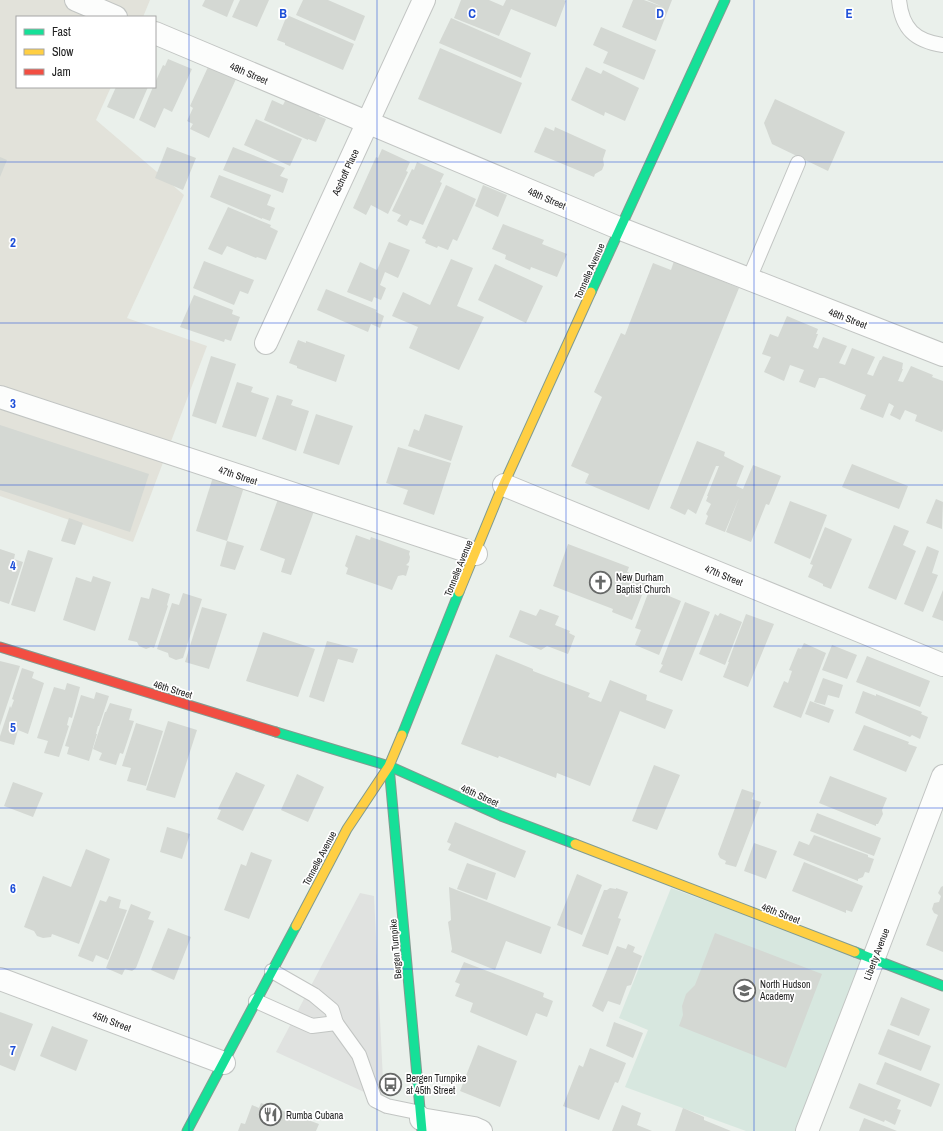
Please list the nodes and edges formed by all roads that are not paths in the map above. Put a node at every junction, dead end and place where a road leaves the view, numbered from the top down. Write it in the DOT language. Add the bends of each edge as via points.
graph roads {
  1 [pos="76,0"];
  2 [pos="424,0"];
  3 [pos="725,0"];
  4 [pos="896,1"];
  5 [pos="114,16"];
  6 [pos="156,33"];
  7 [pos="943,45"];
  8 [pos="368,123"];
  9 [pos="798,163"];
  10 [pos="621,229"];
  11 [pos="749,279"];
  12 [pos="266,343"];
  13 [pos="943,355"];
  14 [pos="0,397"];
  15 [pos="504,485"];
  16 [pos="476,554"];
  17 [pos="0,647"];
  18 [pos="943,665"];
  19 [pos="389,766"];
  20 [pos="943,776"];
  21 [pos="873,960"];
  22 [pos="272,972"];
  23 [pos="0,979"];
  24 [pos="943,986"];
  25 [pos="256,1001"];
  26 [pos="336,1023"];
  27 [pos="224,1063"];
  28 [pos="421,1121"];
  29 [pos="187,1131"];
  30 [pos="481,1131"];
  31 [pos="806,1131"];
  1 -- 5 [label="street"];
  2 -- 8 [label="street, Aschoff Place"];
  3 -- 10 [label="main road, Tonnelle Avenue"];
  4 -- 7 [label="lane" via="906,26 917,37"];
  6 -- 8 [label="street, 48th Street"];
  8 -- 10 [label="street, 48th Street"];
  8 -- 12 [label="street, Aschoff Place"];
  9 -- 11 [label="lane"];
  10 -- 11 [label="street, 48th Street"];
  10 -- 15 [label="main road, Tonnelle Avenue"];
  11 -- 13 [label="street, 48th Street"];
  14 -- 16 [label="street, 47th Street"];
  15 -- 16 [label="main road, Tonnelle Avenue"];
  15 -- 18 [label="street, 47th Street"];
  16 -- 19 [label="main road, Tonnelle Avenue"];
  17 -- 19 [label="main road, 46th Street"];
  19 -- 21 [label="main road, 46th Street" via="501,816"];
  19 -- 22 [label="main road, Tonnelle Avenue" via="347,829"];
  19 -- 28 [label="main road, Bergen Turnpike"];
  20 -- 21 [label="street, Liberty Avenue"];
  21 -- 24 [label="main road, 46th Street"];
  21 -- 31 [label="street, Liberty Avenue"];
  22 -- 25 [label="main road, Tonnelle Avenue"];
  22 -- 26 [label="lane" via="314,995 332,1010"];
  23 -- 27 [label="street, 45th Street"];
  25 -- 26 [label="lane" via="312,1026"];
  25 -- 27 [label="main road, Tonnelle Avenue"];
  26 -- 28 [label="lane" via="359,1055 375,1100"];
  27 -- 29 [label="main road, Tonnelle Avenue"];
  28 -- 30 [label="street"];
}
